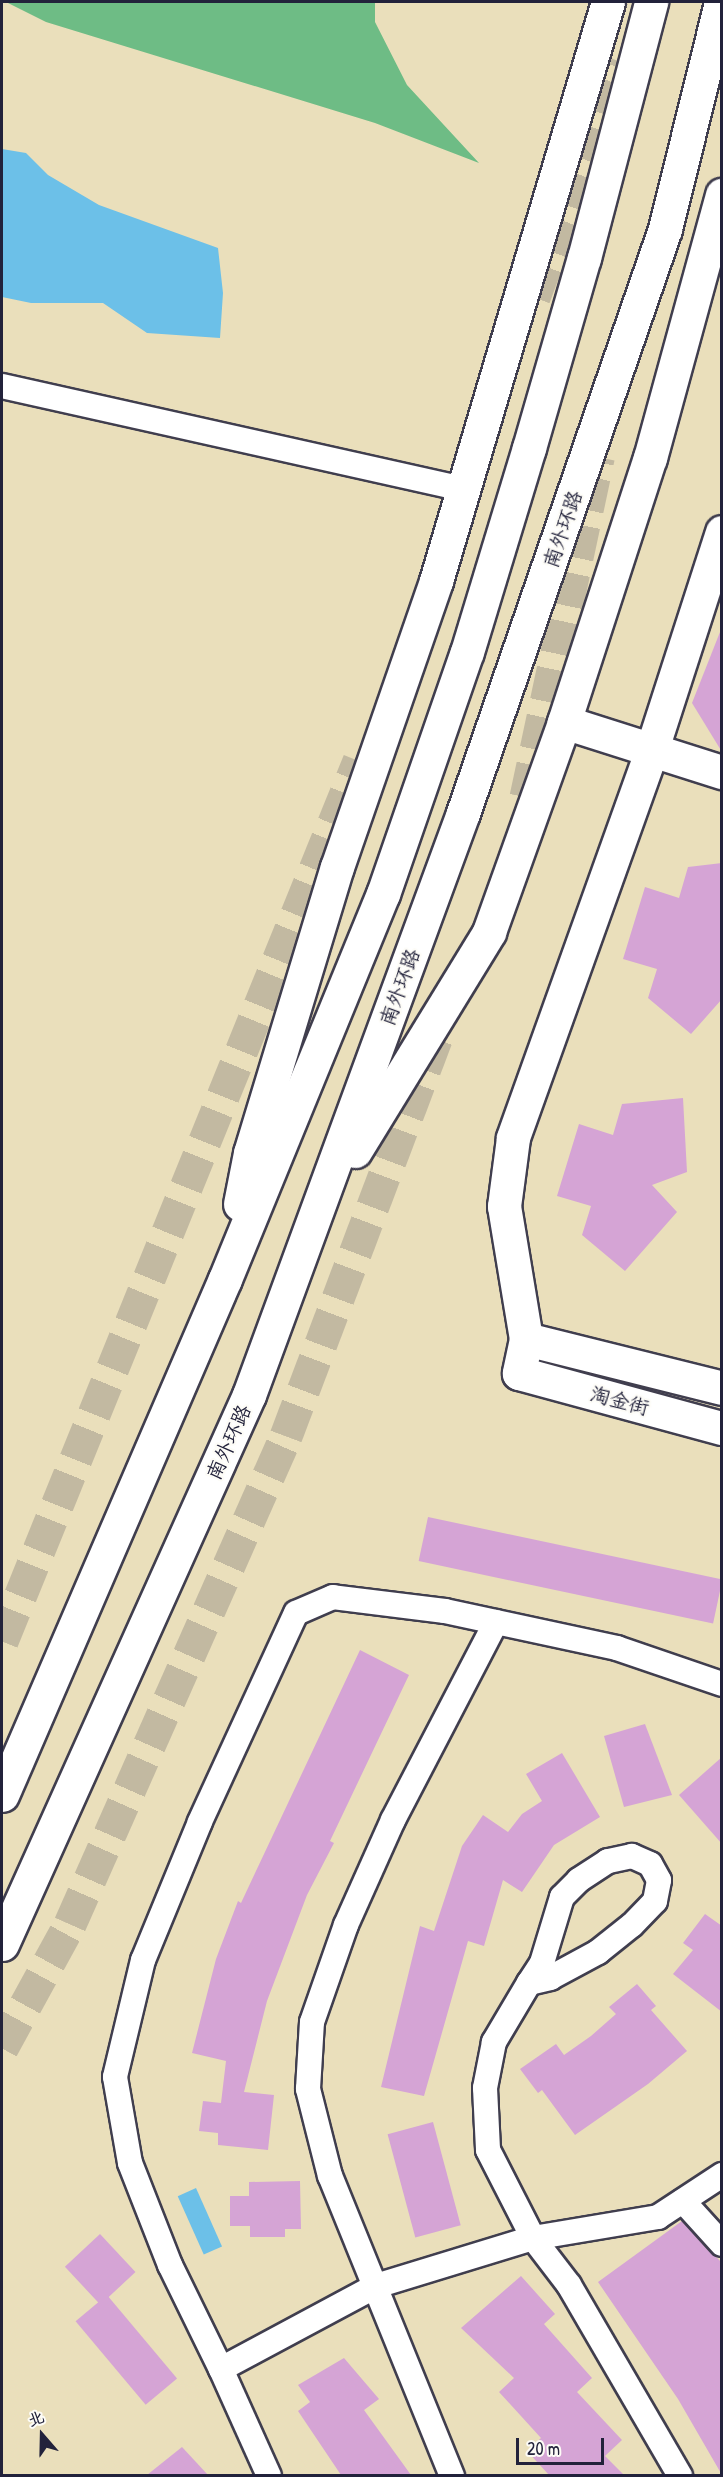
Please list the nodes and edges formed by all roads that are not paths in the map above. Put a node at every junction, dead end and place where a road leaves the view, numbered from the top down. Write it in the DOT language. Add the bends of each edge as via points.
graph roads {
  1 [pos="608,2"];
  2 [pos="651,2"];
  3 [pos="721,2"];
  4 [pos="722,195"];
  5 [pos="2,386"];
  6 [pos="464,489"];
  7 [pos="722,532"];
  8 [pos="564,722"];
  9 [pos="651,752"];
  10 [pos="722,772"];
  11 [pos="316,1214"];
  12 [pos="225,1279"];
  13 [pos="526,1339"];
  14 [pos="722,1388"];
  15 [pos="722,1428"];
  16 [pos="496,1622"];
  17 [pos="722,1684"];
  18 [pos="2,1795"];
  19 [pos="2,1944"];
  20 [pos="529,1983"];
  21 [pos="722,2175"];
  22 [pos="683,2201"];
  23 [pos="533,2238"];
  24 [pos="722,2244"];
  25 [pos="376,2286"];
  26 [pos="221,2369"];
  27 [pos="269,2475"];
  28 [pos="452,2475"];
  29 [pos="680,2475"];
  1 -- 6 [label="main road"];
  2 -- 12 [label="main road" via="584,258 466,652 382,894"];
  3 -- 11 [label="main road, 南外环路" via="661,240 463,813"];
  4 -- 8 [label="main road" via="650,458"];
  5 -- 6 [label="street"];
  6 -- 12 [label="main road" via="337,867 250,1153"];
  7 -- 9 [label="main road"];
  8 -- 9 [label="main road"];
  8 -- 11 [label="main road" via="489,932"];
  9 -- 10 [label="main road"];
  9 -- 13 [label="main road" via="513,1138 504,1206"];
  11 -- 19 [label="main road, 南外环路" via="249,1395"];
  12 -- 18 [label="main road"];
  13 -- 14 [label="main road"];
  13 -- 15 [label="main road, 淘金街" via="519,1373"];
  16 -- 17 [label="street" via="617,1648"];
  16 -- 25 [label="street" via="393,1820 346,1925 312,2022 308,2089 330,2175"];
  16 -- 26 [label="street" via="445,1611 333,1597 296,1613 200,1822 143,1960 115,2077 130,2163 171,2265"];
  20 -- 20 [label="street" via="542,1963 562,1897 579,1880 608,1861 632,1856 650,1864 660,1880 655,1901 632,1925 598,1952 550,1978"];
  20 -- 23 [label="street" via="494,2042 485,2088 488,2151"];
  21 -- 22 [label="street"];
  22 -- 23 [label="street" via="658,2217"];
  22 -- 24 [label="street"];
  23 -- 25 [label="street"];
  23 -- 29 [label="street" via="569,2285"];
  25 -- 26 [label="street"];
  25 -- 28 [label="street"];
  26 -- 27 [label="street"];
}
